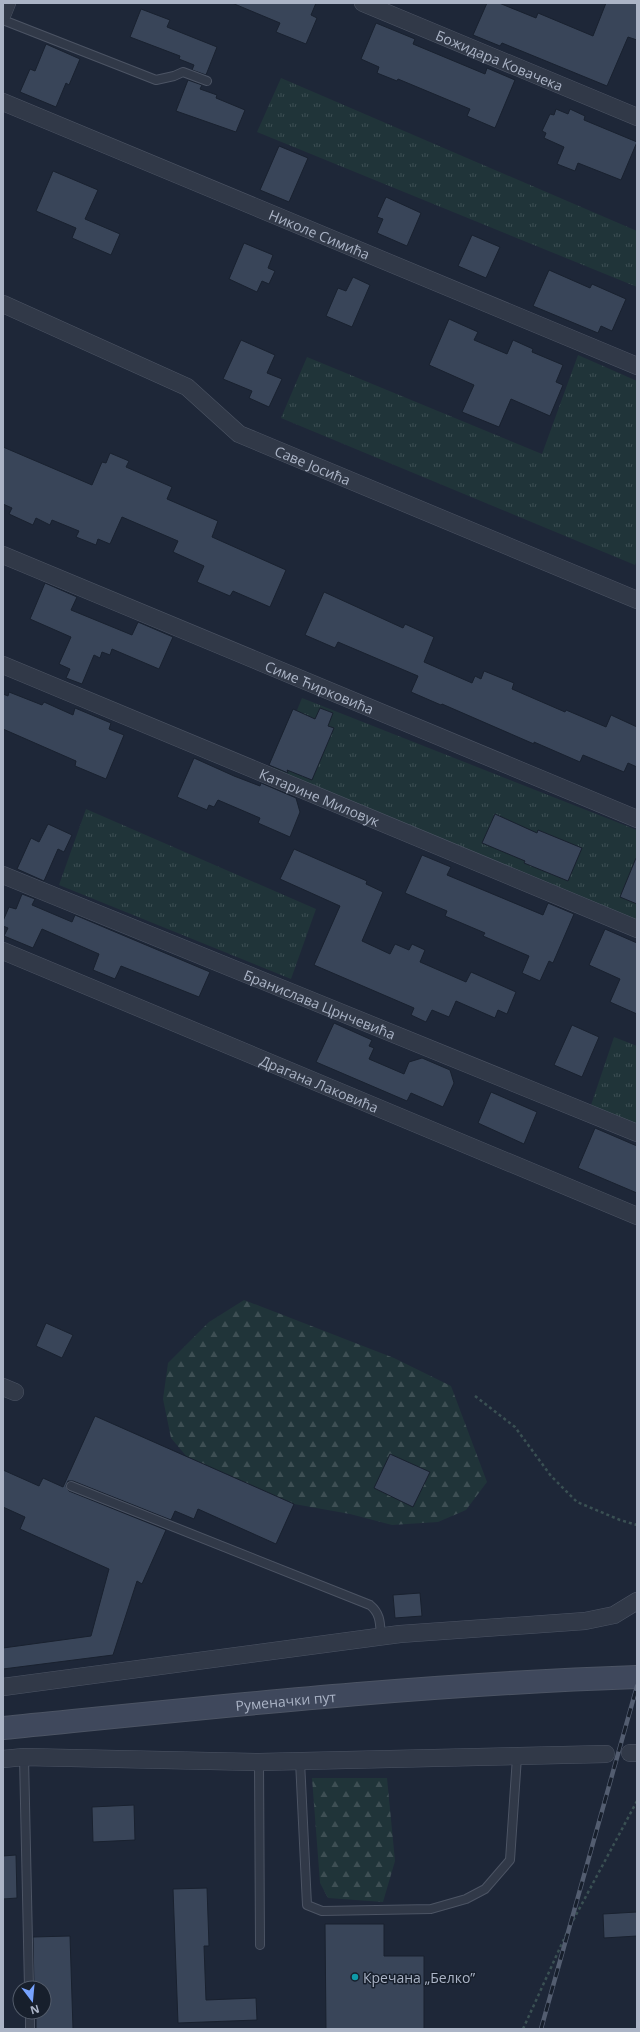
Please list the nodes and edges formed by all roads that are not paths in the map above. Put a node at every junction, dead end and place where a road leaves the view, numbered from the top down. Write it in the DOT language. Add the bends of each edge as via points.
graph roads {
  1 [pos="7,3"];
  2 [pos="363,3"];
  3 [pos="3,13"];
  4 [pos="3,20"];
  5 [pos="207,81"];
  6 [pos="3,102"];
  7 [pos="637,117"];
  8 [pos="3,304"];
  9 [pos="637,366"];
  10 [pos="3,555"];
  11 [pos="637,600"];
  12 [pos="3,665"];
  13 [pos="637,818"];
  14 [pos="3,874"];
  15 [pos="637,929"];
  16 [pos="3,951"];
  17 [pos="637,1134"];
  18 [pos="637,1216"];
  19 [pos="71,1486"];
  20 [pos="637,1600"];
  21 [pos="381,1637"];
  22 [pos="637,1677"];
  23 [pos="3,1687"];
  24 [pos="3,1728"];
  25 [pos="606,1754"];
  26 [pos="24,1757"];
  27 [pos="517,1757"];
  28 [pos="3,1759"];
  29 [pos="300,1761"];
  30 [pos="259,1762"];
  31 [pos="260,1945"];
  32 [pos="29,1980"];
  1 -- 3 [label="street"];
  2 -- 7 [label="street, Божидара Ковачека"];
  4 -- 5 [label="lane" via="156,80 183,72"];
  6 -- 9 [label="street, Николе Симића"];
  8 -- 11 [label="street, Саве Јосића" via="187,387 239,434"];
  10 -- 13 [label="street, Симе Ћирковића"];
  12 -- 15 [label="street, Катарине Миловук"];
  14 -- 17 [label="street, Бранислава Црнчевића"];
  16 -- 18 [label="street, Драгана Лаковића"];
  19 -- 21 [label="lane" via="370,1605 380,1617"];
  20 -- 21 [label="street" via="614,1615 585,1621"];
  21 -- 23 [label="street"];
  22 -- 24 [label="main road, Руменачки пут" via="569,1679 357,1694"];
  25 -- 27 [label="street"];
  26 -- 28 [label="street"];
  26 -- 30 [label="street"];
  26 -- 32 [label="lane"];
  27 -- 29 [label="street"];
  27 -- 29 [label="lane" via="510,1860 485,1889 466,1899 431,1909 322,1911 307,1905"];
  29 -- 30 [label="street"];
  30 -- 31 [label="lane"];
}
